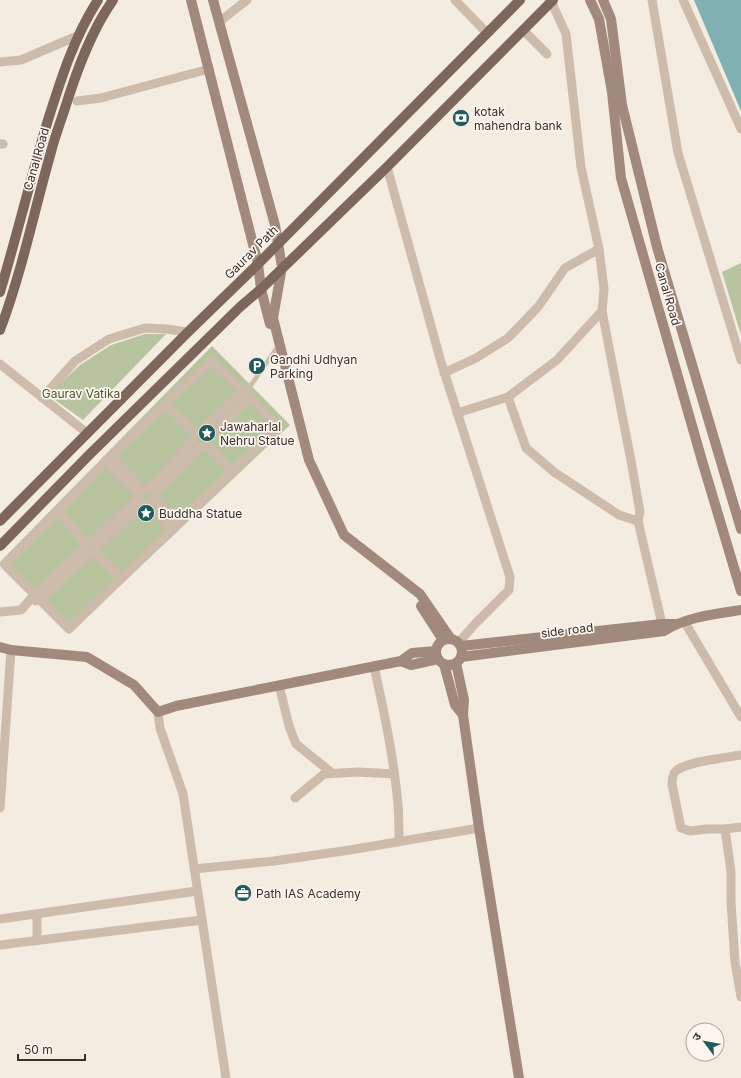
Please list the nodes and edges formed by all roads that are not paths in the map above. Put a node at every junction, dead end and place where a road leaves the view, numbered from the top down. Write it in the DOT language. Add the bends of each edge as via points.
graph roads {
  1 [pos="98,0"];
  2 [pos="113,0"];
  3 [pos="191,0"];
  4 [pos="213,0"];
  5 [pos="247,0"];
  6 [pos="455,0"];
  7 [pos="520,0"];
  8 [pos="590,0"];
  9 [pos="603,0"];
  10 [pos="652,0"];
  11 [pos="683,0"];
  12 [pos="552,1"];
  13 [pos="219,22"];
  14 [pos="523,30"];
  15 [pos="487,33"];
  16 [pos="77,36"];
  17 [pos="547,54"];
  18 [pos="0,62"];
  19 [pos="209,69"];
  20 [pos="77,101"];
  21 [pos="741,129"];
  22 [pos="387,167"];
  23 [pos="278,243"];
  24 [pos="600,249"];
  25 [pos="258,264"];
  26 [pos="282,267"];
  27 [pos="261,289"];
  28 [pos="0,292"];
  29 [pos="602,311"];
  30 [pos="0,330"];
  31 [pos="188,332"];
  32 [pos="276,349"];
  33 [pos="741,360"];
  34 [pos="0,364"];
  35 [pos="444,373"];
  36 [pos="247,392"];
  37 [pos="508,397"];
  38 [pos="42,398"];
  39 [pos="165,404"];
  40 [pos="457,413"];
  41 [pos="87,433"];
  42 [pos="202,439"];
  43 [pos="108,458"];
  44 [pos="233,472"];
  45 [pos="146,496"];
  46 [pos="58,510"];
  47 [pos="0,521"];
  48 [pos="638,521"];
  49 [pos="175,527"];
  50 [pos="741,529"];
  51 [pos="0,546"];
  52 [pos="91,548"];
  53 [pos="120,578"];
  54 [pos="741,591"];
  55 [pos="37,596"];
  56 [pos="741,610"];
  57 [pos="0,612"];
  58 [pos="680,622"];
  59 [pos="662,624"];
  60 [pos="454,642"];
  61 [pos="0,647"];
  62 [pos="11,650"];
  63 [pos="440,658"];
  64 [pos="459,660"];
  65 [pos="374,666"];
  66 [pos="279,685"];
  67 [pos="158,712"];
  68 [pos="463,715"];
  69 [pos="741,717"];
  70 [pos="741,755"];
  71 [pos="332,773"];
  72 [pos="394,774"];
  73 [pos="295,798"];
  74 [pos="0,808"];
  75 [pos="741,827"];
  76 [pos="479,828"];
  77 [pos="725,829"];
  78 [pos="399,841"];
  79 [pos="194,869"];
  80 [pos="197,891"];
  81 [pos="37,914"];
  82 [pos="0,919"];
  83 [pos="202,920"];
  84 [pos="37,941"];
  85 [pos="0,945"];
  86 [pos="738,949"];
  87 [pos="741,997"];
  88 [pos="226,1078"];
  89 [pos="518,1078"];
  1 -- 16 [label="main road"];
  2 -- 30 [label="main road, Canal Road" via="85,52 71,88 51,152 24,257"];
  3 -- 19 [label="street"];
  4 -- 13 [label="street"];
  5 -- 13 [label="street"];
  6 -- 15 [label="street"];
  7 -- 15 [label="main road, Gaurav Path"];
  8 -- 54 [label="street, Canal Road" via="599,19 612,92 621,178"];
  9 -- 50 [label="street, Canal Road" via="611,19 622,105 657,247"];
  10 -- 33 [label="street" via="678,153"];
  11 -- 21 [label="street"];
  12 -- 14 [label="main road"];
  12 -- 24 [label="street" via="566,34 581,167"];
  13 -- 23 [label="street"];
  14 -- 17 [label="street"];
  14 -- 22 [label="main road"];
  15 -- 23 [label="main road, Gaurav Path"];
  16 -- 18 [label="street" via="21,60"];
  16 -- 28 [label="main road" via="53,104"];
  19 -- 20 [label="street" via="101,98"];
  19 -- 25 [label="street"];
  22 -- 26 [label="main road"];
  22 -- 35 [label="street"];
  23 -- 25 [label="main road, Gaurav Path"];
  23 -- 26 [label="street"];
  24 -- 29 [label="street" via="604,289"];
  24 -- 35 [label="street" via="565,268 538,307 508,338 476,358"];
  25 -- 27 [label="street"];
  25 -- 31 [label="main road, Gaurav Path"];
  26 -- 27 [label="main road"];
  26 -- 60 [label="street" via="273,318 309,460 344,535 420,594"];
  27 -- 32 [label="street"];
  27 -- 51 [label="main road" via="89,455"];
  29 -- 37 [label="street" via="557,360"];
  29 -- 48 [label="street" via="640,512"];
  31 -- 38 [label="street" via="145,328 109,339 75,361"];
  31 -- 41 [label="main road, Gaurav Path"];
  32 -- 36 [label="lane"];
  32 -- 60 [label="street" via="307,466 341,540 415,598"];
  34 -- 38 [label="street"];
  35 -- 40 [label="street"];
  36 -- 39 [label="street" via="211,361"];
  36 -- 42 [label="street"];
  36 -- 44 [label="street" via="278,427"];
  37 -- 40 [label="street"];
  37 -- 48 [label="street" via="526,448 554,472 619,515"];
  38 -- 41 [label="street"];
  39 -- 42 [label="street"];
  39 -- 43 [label="street"];
  40 -- 60 [label="street" via="510,577 508,590"];
  41 -- 47 [label="main road, Gaurav Path"];
  42 -- 44 [label="street"];
  42 -- 45 [label="street"];
  43 -- 45 [label="street"];
  43 -- 46 [label="street"];
  44 -- 49 [label="street"];
  45 -- 49 [label="street"];
  45 -- 52 [label="street"];
  46 -- 52 [label="street"];
  46 -- 55 [label="street" via="5,565"];
  48 -- 59 [label="street"];
  49 -- 53 [label="street"];
  52 -- 53 [label="street"];
  52 -- 55 [label="street"];
  53 -- 55 [label="street" via="69,629"];
  55 -- 57 [label="street" via="20,610"];
  56 -- 58 [label="street, side road"];
  58 -- 59 [label="street, side road"];
  58 -- 64 [label="street, side road" via="664,631"];
  58 -- 69 [label="street"];
  59 -- 60 [label="street, side road"];
  60 -- 63 [label="street" via="440,643"];
  60 -- 64 [label="street" via="463,654"];
  61 -- 62 [label="street"];
  62 -- 67 [label="street" via="87,657 134,685"];
  62 -- 74 [label="street"];
  63 -- 64 [label="street" via="448,665"];
  63 -- 65 [label="street" via="412,653 401,661"];
  63 -- 68 [label="street" via="455,705"];
  64 -- 68 [label="street" via="464,700"];
  65 -- 66 [label="street"];
  65 -- 72 [label="street"];
  66 -- 67 [label="street"];
  66 -- 71 [label="street" via="296,744"];
  67 -- 79 [label="street" via="160,728 183,794"];
  68 -- 76 [label="street"];
  70 -- 77 [label="street" via="694,764 677,770 673,777 672,784 681,828 690,832"];
  71 -- 72 [label="street"];
  71 -- 73 [label="street" via="324,774"];
  72 -- 78 [label="street"];
  75 -- 77 [label="street"];
  76 -- 78 [label="street"];
  76 -- 89 [label="street"];
  77 -- 86 [label="street"];
  78 -- 79 [label="street" via="274,861"];
  79 -- 80 [label="street"];
  80 -- 81 [label="street"];
  80 -- 83 [label="street"];
  81 -- 82 [label="street"];
  81 -- 84 [label="street"];
  83 -- 84 [label="street"];
  83 -- 88 [label="street"];
  84 -- 85 [label="street"];
  86 -- 87 [label="street"];
}
